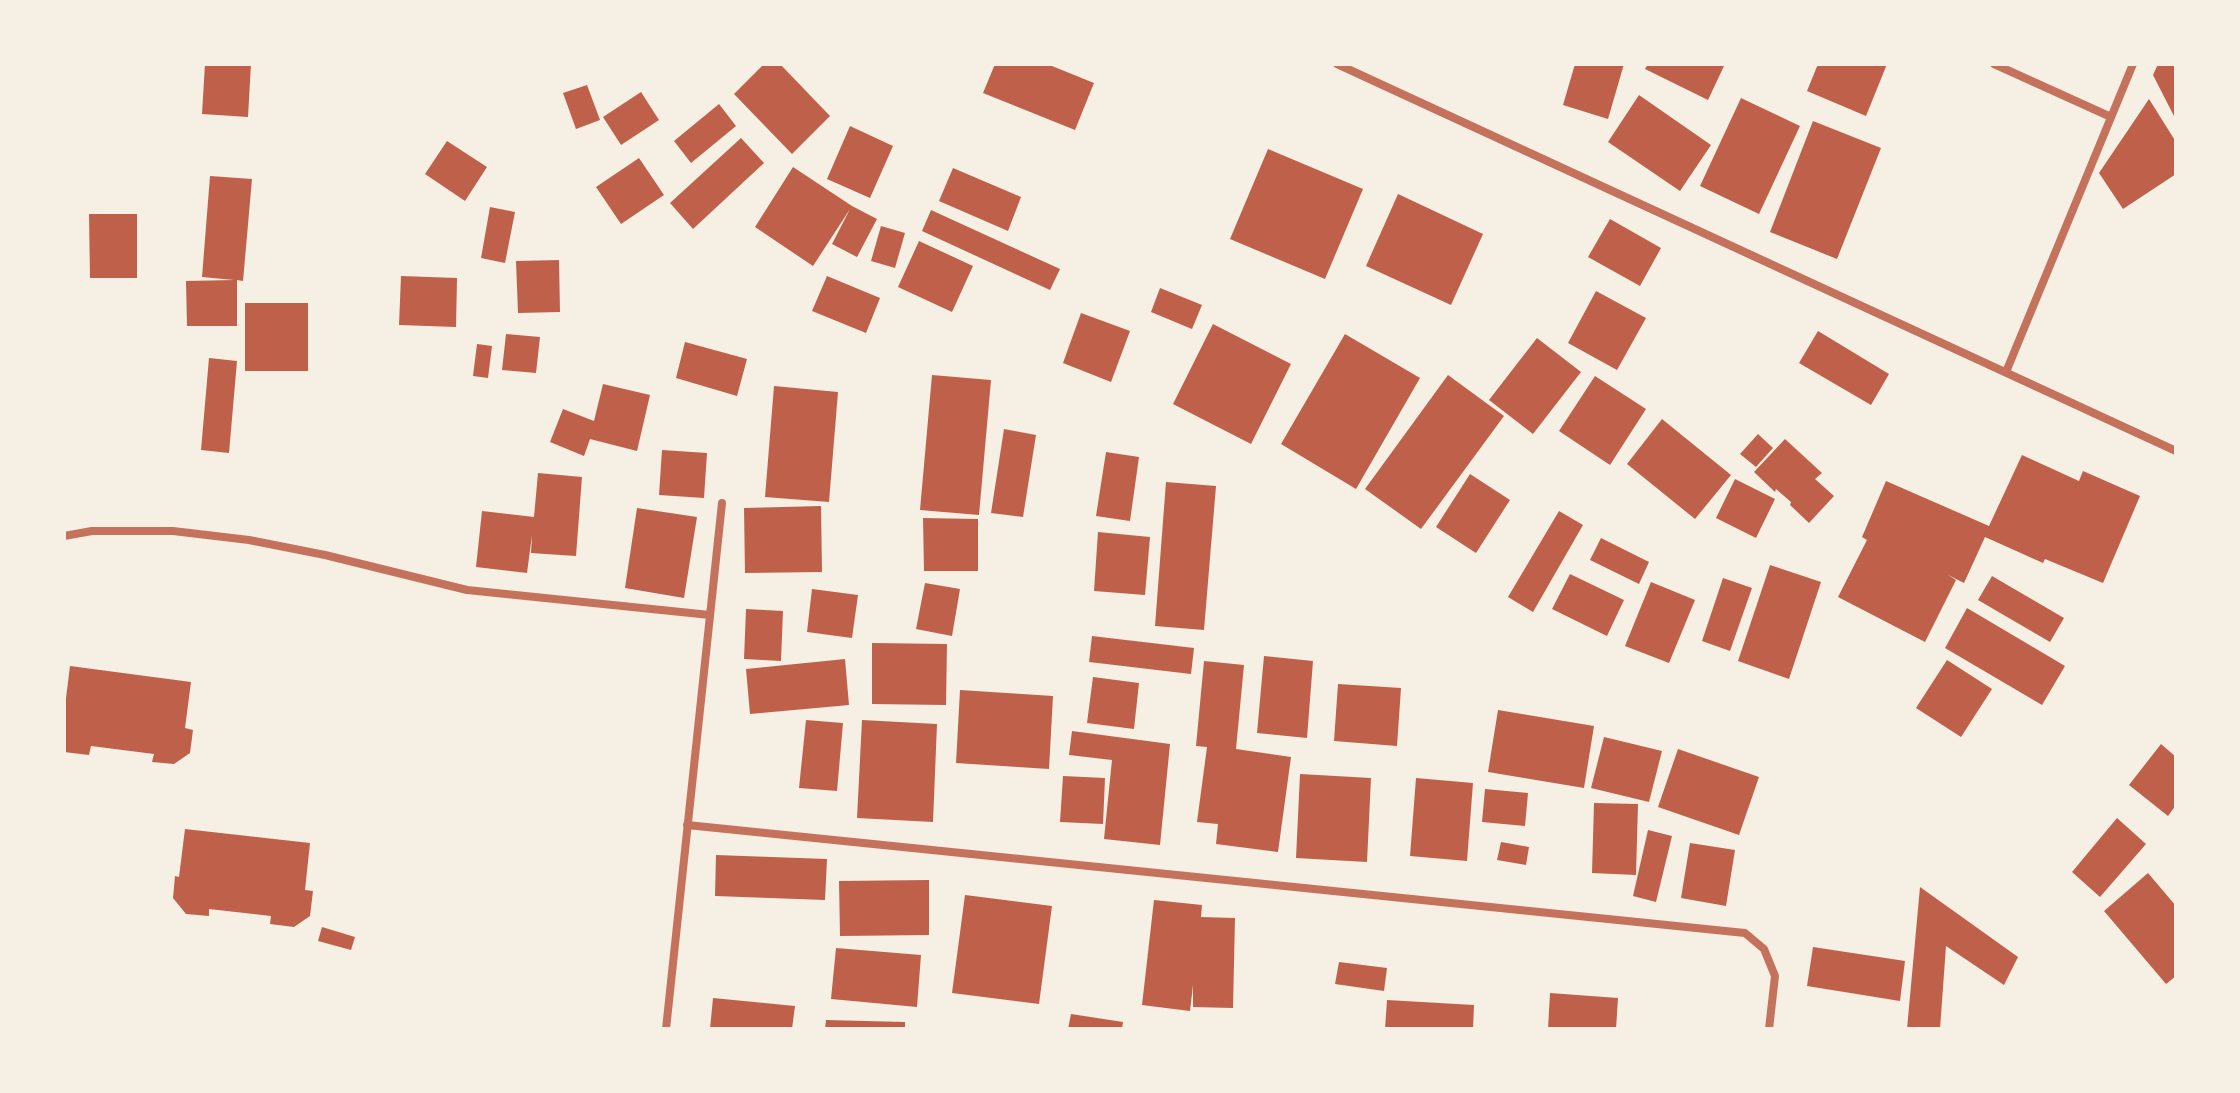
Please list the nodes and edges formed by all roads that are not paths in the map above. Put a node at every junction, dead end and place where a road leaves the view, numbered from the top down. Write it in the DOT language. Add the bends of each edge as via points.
graph roads {
  1 [pos="1337,64"];
  2 [pos="1994,64"];
  3 [pos="2133,64"];
  4 [pos="2111,117"];
  5 [pos="2006,372"];
  6 [pos="2176,451"];
  7 [pos="722,503"];
  8 [pos="64,536"];
  9 [pos="710,615"];
  10 [pos="687,825"];
  11 [pos="666,1029"];
  12 [pos="1769,1029"];
  1 -- 5 [label="street"];
  2 -- 4 [label="street"];
  3 -- 4 [label="street"];
  4 -- 5 [label="street"];
  5 -- 6 [label="street"];
  7 -- 9 [label="street"];
  8 -- 9 [label="street" via="173,531 249,540 467,590"];
  9 -- 10 [label="street"];
  10 -- 11 [label="street"];
  10 -- 12 [label="street" via="1745,933 1764,949 1775,976"];
}
